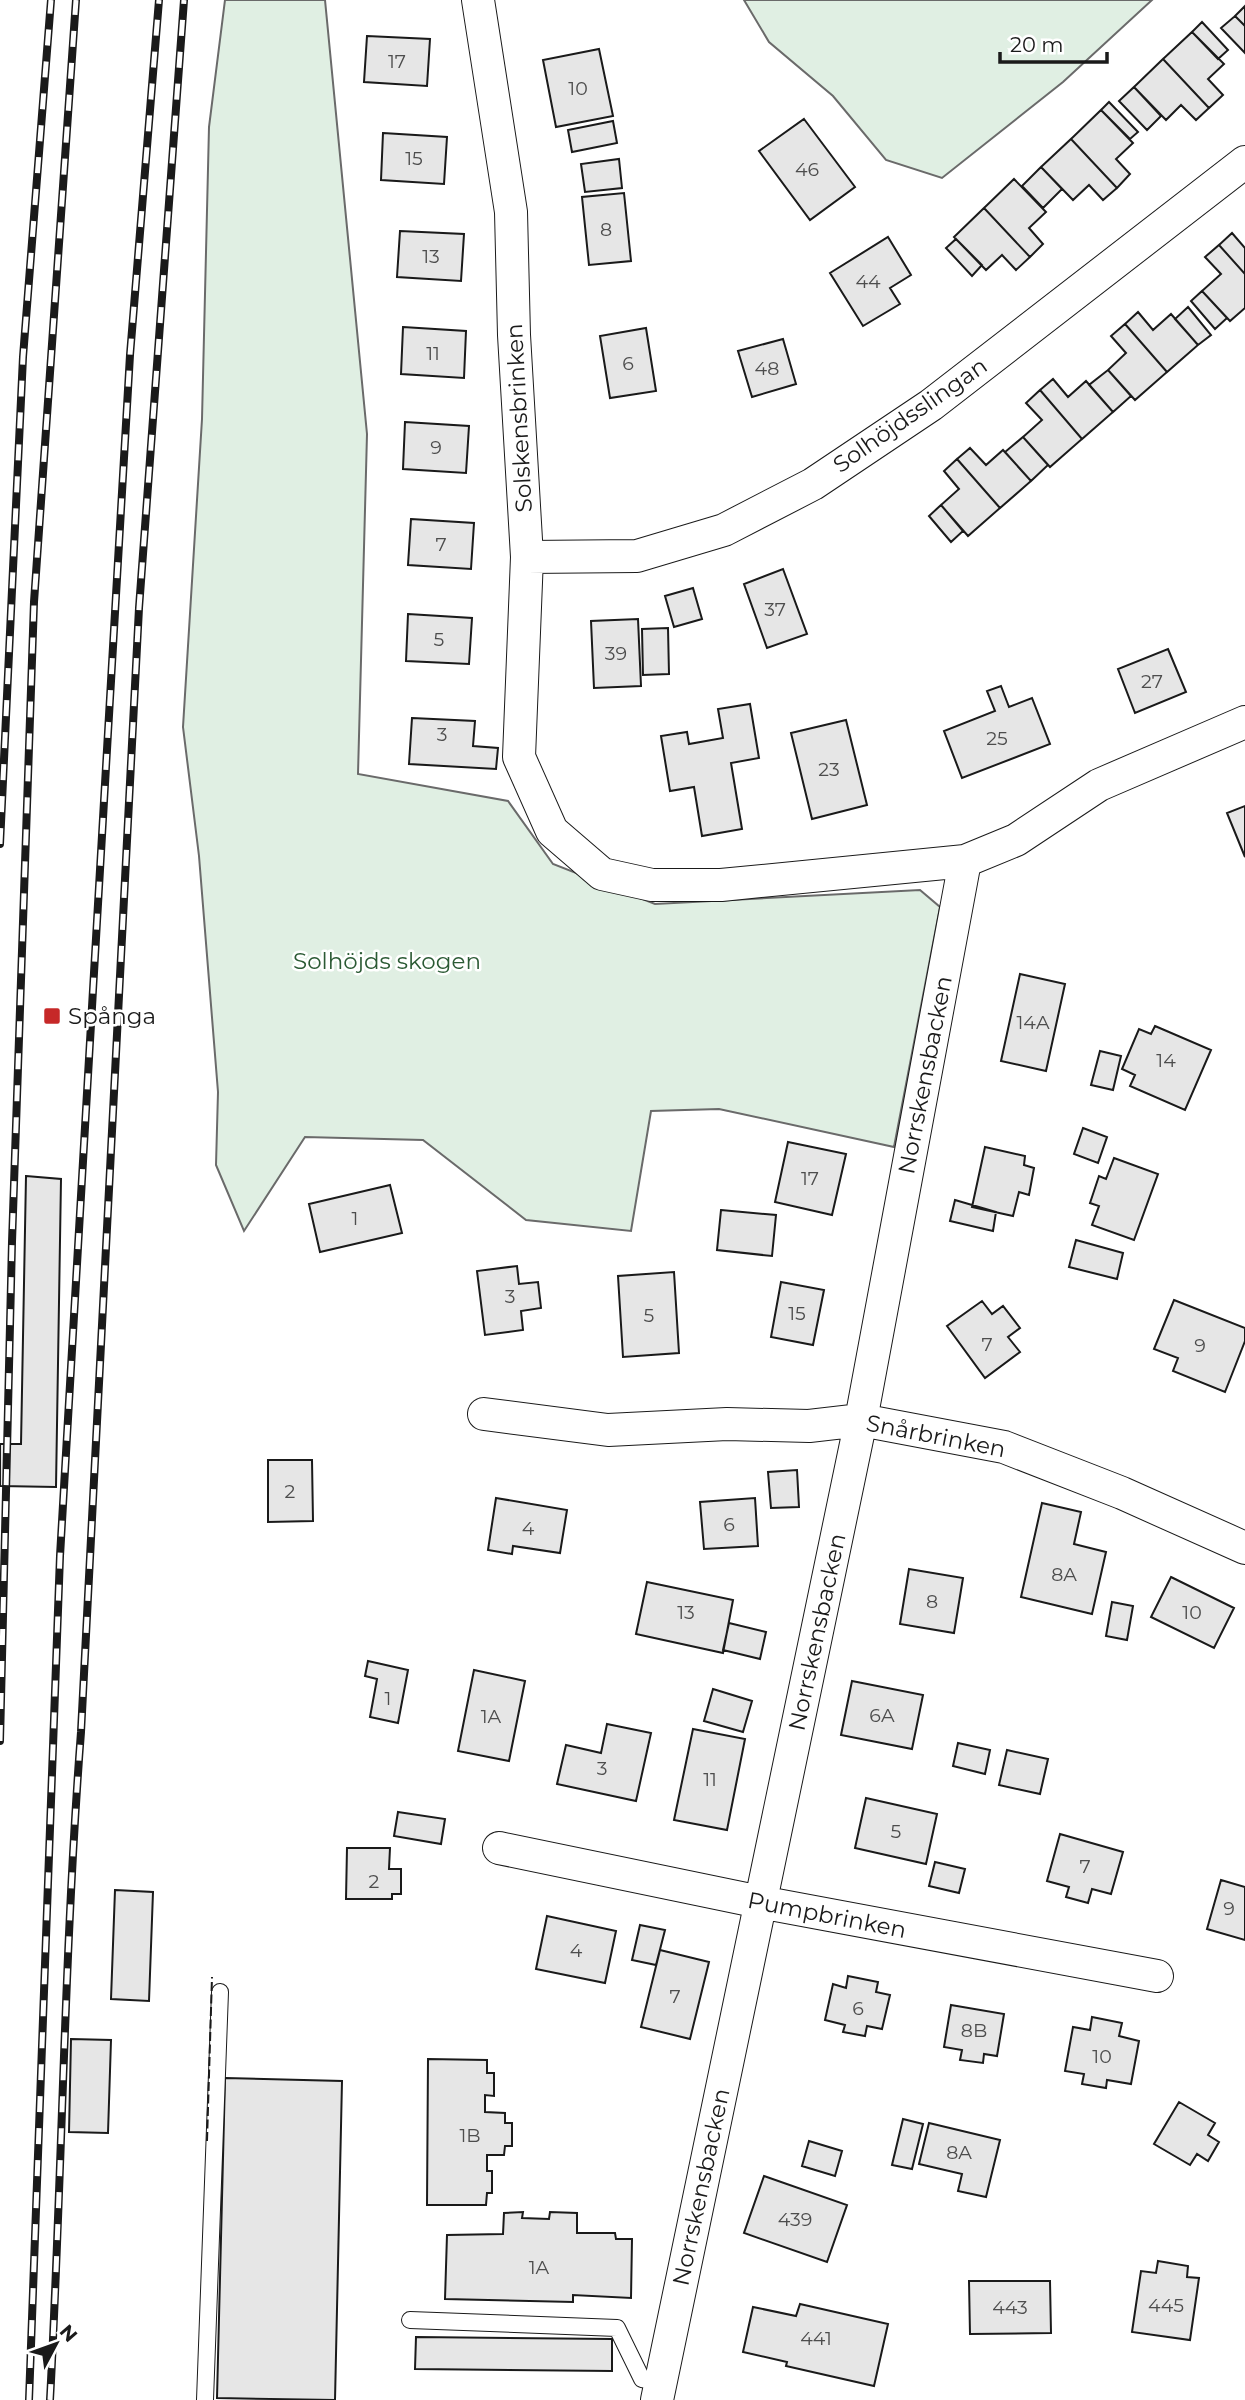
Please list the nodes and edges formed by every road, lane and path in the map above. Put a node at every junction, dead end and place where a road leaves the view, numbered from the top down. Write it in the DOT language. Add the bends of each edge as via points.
graph roads {
  1 [pos="478,0"];
  2 [pos="1245,162"];
  3 [pos="527,557"];
  4 [pos="1245,722"];
  5 [pos="965,861"];
  6 [pos="484,1414"];
  7 [pos="861,1420"];
  8 [pos="1245,1548"];
  9 [pos="499,1848"];
  10 [pos="760,1902"];
  11 [pos="1157,1976"];
  12 [pos="220,1992"];
  13 [pos="410,2320"];
  14 [pos="658,2391"];
  15 [pos="205,2400"];
  1 -- 3 [label="street, Solskensbrinken" via="511,212"];
  2 -- 3 [label="street, Solhöjdsslingan" via="931,405 813,484 724,530 636,556"];
  3 -- 5 [label="street, Solskensbrinken" via="519,757 552,831 602,874 652,885 721,885"];
  4 -- 5 [label="street" via="1099,785 1016,840"];
  5 -- 7 [label="street, Norrskensbacken"];
  6 -- 7 [label="street, Snårbrinken" via="608,1430 727,1424 809,1426"];
  7 -- 8 [label="street, Snårbrinken" via="1004,1447"];
  7 -- 10 [label="street, Norrskensbacken"];
  9 -- 10 [label="street, Pumpbrinken"];
  10 -- 11 [label="street, Pumpbrinken"];
  10 -- 14 [label="street, Norrskensbacken"];
  12 -- 15 [label="lane"];
  13 -- 14 [label="lane" via="617,2328 642,2379"];
}
